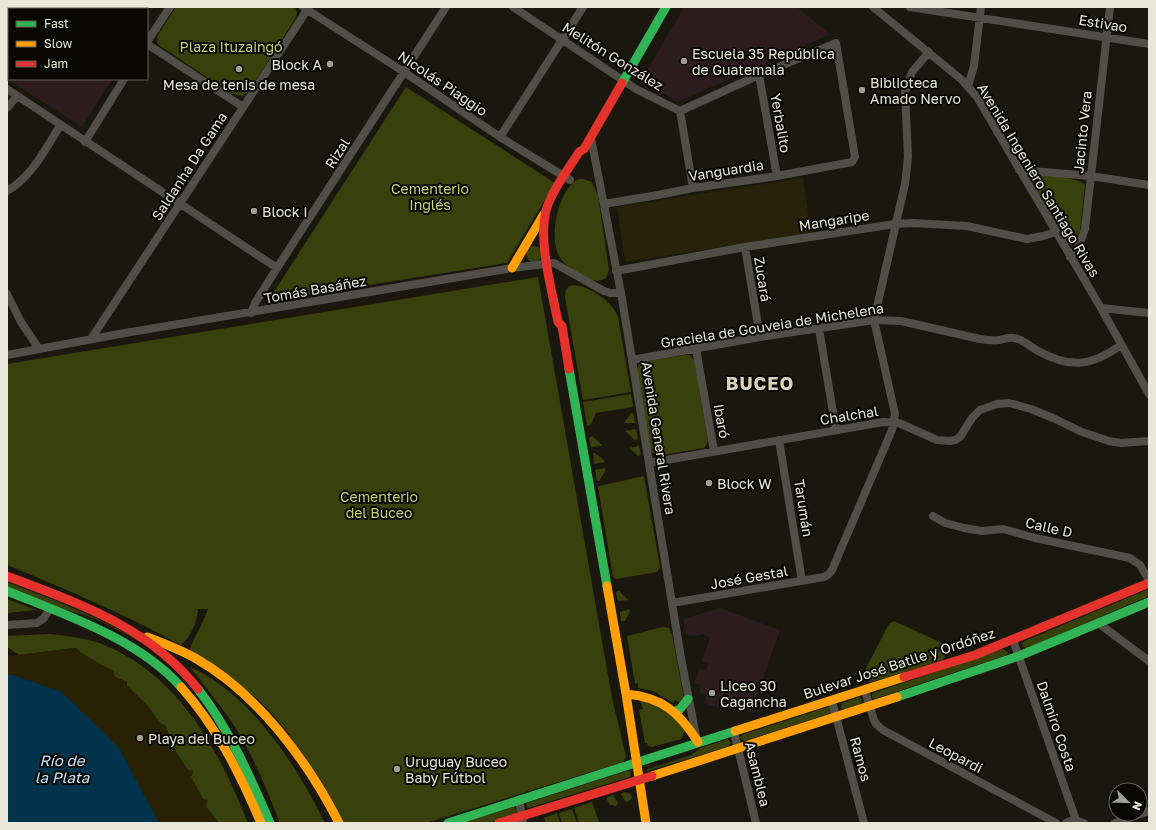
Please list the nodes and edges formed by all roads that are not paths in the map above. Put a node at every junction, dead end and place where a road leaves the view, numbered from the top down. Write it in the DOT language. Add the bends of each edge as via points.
graph roads {
  1 [pos="170,7"];
  2 [pos="446,7"];
  3 [pos="513,7"];
  4 [pos="583,7"];
  5 [pos="666,7"];
  6 [pos="873,7"];
  7 [pos="910,7"];
  8 [pos="982,7"];
  9 [pos="1110,7"];
  10 [pos="306,8"];
  11 [pos="980,18"];
  12 [pos="1106,37"];
  13 [pos="562,39"];
  14 [pos="148,41"];
  15 [pos="148,44"];
  16 [pos="1149,44"];
  17 [pos="928,52"];
  18 [pos="404,72"];
  19 [pos="759,75"];
  20 [pos="123,80"];
  21 [pos="624,80"];
  22 [pos="968,86"];
  23 [pos="7,89"];
  24 [pos="17,96"];
  25 [pos="243,107"];
  26 [pos="7,108"];
  27 [pos="680,111"];
  28 [pos="60,126"];
  29 [pos="500,137"];
  30 [pos="591,138"];
  31 [pos="85,142"];
  32 [pos="1019,170"];
  33 [pos="777,176"];
  34 [pos="1091,176"];
  35 [pos="567,178"];
  36 [pos="1149,185"];
  37 [pos="693,188"];
  38 [pos="7,191"];
  39 [pos="180,204"];
  40 [pos="604,204"];
  41 [pos="546,210"];
  42 [pos="895,224"];
  43 [pos="1056,232"];
  44 [pos="745,248"];
  45 [pos="1070,257"];
  46 [pos="551,264"];
  47 [pos="277,268"];
  48 [pos="512,268"];
  49 [pos="616,271"];
  50 [pos="621,293"];
  51 [pos="7,294"];
  52 [pos="1101,308"];
  53 [pos="251,313"];
  54 [pos="1149,313"];
  55 [pos="874,320"];
  56 [pos="819,329"];
  57 [pos="760,337"];
  58 [pos="91,339"];
  59 [pos="1121,345"];
  60 [pos="39,349"];
  61 [pos="696,349"];
  62 [pos="7,355"];
  63 [pos="632,360"];
  64 [pos="1149,394"];
  65 [pos="894,422"];
  66 [pos="836,430"];
  67 [pos="779,440"];
  68 [pos="1149,441"];
  69 [pos="714,451"];
  70 [pos="649,463"];
  71 [pos="933,516"];
  72 [pos="7,576"];
  73 [pos="802,581"];
  74 [pos="1149,582"];
  75 [pos="7,591"];
  76 [pos="1149,602"];
  77 [pos="672,603"];
  78 [pos="50,608"];
  79 [pos="73,618"];
  80 [pos="1098,623"];
  81 [pos="7,625"];
  82 [pos="130,630"];
  83 [pos="1013,640"];
  84 [pos="164,653"];
  85 [pos="1019,656"];
  86 [pos="1149,662"];
  87 [pos="865,691"];
  88 [pos="626,694"];
  89 [pos="688,699"];
  90 [pos="832,701"];
  91 [pos="870,706"];
  92 [pos="674,712"];
  93 [pos="837,717"];
  94 [pos="734,732"];
  95 [pos="698,742"];
  96 [pos="738,749"];
  97 [pos="637,763"];
  98 [pos="639,780"];
  99 [pos="519,800"];
  100 [pos="1149,811"];
  101 [pos="522,820"];
  102 [pos="1080,821"];
  103 [pos="261,823"];
  104 [pos="270,823"];
  105 [pos="333,823"];
  106 [pos="339,823"];
  107 [pos="448,823"];
  108 [pos="499,823"];
  109 [pos="646,823"];
  110 [pos="756,823"];
  111 [pos="864,823"];
  112 [pos="1056,823"];
  113 [pos="1066,823"];
  114 [pos="1115,823"];
  1 -- 14 [label="street"];
  2 -- 18 [label="street, Rizal"];
  3 -- 13 [label="street, Melitón González"];
  4 -- 13 [label="street"];
  5 -- 21 [label="main road"];
  6 -- 17 [label="street, Avenida Ingeniero Santiago Rivas"];
  7 -- 11 [label="street, Estivao"];
  8 -- 11 [label="street"];
  9 -- 12 [label="street, Jacinto Vera"];
  10 -- 18 [label="street, Nicolás Piaggio"];
  10 -- 25 [label="street, Saldanha Da Gama"];
  11 -- 12 [label="street, Estivao"];
  11 -- 22 [label="street" via="974,66"];
  12 -- 16 [label="street, Estivao"];
  12 -- 34 [label="street, Jacinto Vera"];
  13 -- 21 [label="street, Melitón González"];
  13 -- 29 [label="street"];
  15 -- 25 [label="street"];
  17 -- 22 [label="street, Avenida Ingeniero Santiago Rivas"];
  17 -- 42 [label="street" via="912,72 905,92 908,163"];
  18 -- 29 [label="street, Nicolás Piaggio"];
  18 -- 47 [label="street, Rizal"];
  19 -- 27 [label="street"];
  19 -- 33 [label="street, Yerbalito"];
  19 -- 33 [label="street, Vanguardia" via="836,43 855,156 852,162"];
  20 -- 31 [label="street"];
  21 -- 27 [label="street, Melitón González" via="636,89"];
  21 -- 30 [label="main road"];
  22 -- 32 [label="street, Avenida Ingeniero Santiago Rivas"];
  23 -- 24 [label="street"];
  24 -- 26 [label="street"];
  24 -- 28 [label="street"];
  25 -- 39 [label="street, Saldanha Da Gama"];
  27 -- 37 [label="street"];
  28 -- 31 [label="street"];
  28 -- 38 [label="street" via="36,164 14,188"];
  29 -- 35 [label="street, Nicolás Piaggio"];
  30 -- 35 [label="main road" via="584,149 584,156"];
  30 -- 40 [label="street, Avenida General Rivera"];
  31 -- 39 [label="street"];
  32 -- 34 [label="street"];
  32 -- 43 [label="street, Avenida Ingeniero Santiago Rivas"];
  33 -- 37 [label="street, Vanguardia"];
  34 -- 36 [label="street"];
  34 -- 45 [label="street, Jacinto Vera" via="1084,234"];
  35 -- 41 [label="main road"];
  35 -- 46 [label="main road" via="551,223"];
  37 -- 40 [label="street, Vanguardia"];
  39 -- 47 [label="street"];
  39 -- 58 [label="street, Saldanha Da Gama"];
  40 -- 49 [label="street, Avenida General Rivera"];
  41 -- 46 [label="main road" via="544,235"];
  41 -- 48 [label="main road"];
  42 -- 43 [label="street, Mangaripe" via="967,226 1027,239"];
  42 -- 44 [label="street, Mangaripe"];
  42 -- 55 [label="street"];
  43 -- 45 [label="street, Avenida Ingeniero Santiago Rivas"];
  44 -- 49 [label="street, Mangaripe"];
  44 -- 57 [label="street, Zucará"];
  45 -- 52 [label="street, Avenida Ingeniero Santiago Rivas"];
  46 -- 48 [label="street, Tomás Basáñez"];
  46 -- 50 [label="street" via="604,291"];
  46 -- 88 [label="main road" via="564,320 562,326"];
  47 -- 53 [label="street, Rizal"];
  48 -- 53 [label="street, Tomás Basáñez"];
  49 -- 50 [label="street, Avenida General Rivera"];
  50 -- 63 [label="street, Avenida General Rivera"];
  51 -- 60 [label="street"];
  52 -- 54 [label="street"];
  52 -- 59 [label="street, Avenida Ingeniero Santiago Rivas"];
  53 -- 58 [label="street, Tomás Basáñez"];
  55 -- 56 [label="street, Graciela de Gouveia de Michelena"];
  55 -- 59 [label="street, Graciela de Gouveia de Michelena" via="901,321 980,339 1014,338 1051,357 1080,363 1097,359"];
  55 -- 65 [label="street" via="895,414"];
  56 -- 57 [label="street, Graciela de Gouveia de Michelena"];
  56 -- 66 [label="street"];
  57 -- 61 [label="street, Graciela de Gouveia de Michelena"];
  58 -- 60 [label="street, Tomás Basáñez"];
  59 -- 64 [label="street, Avenida Ingeniero Santiago Rivas"];
  60 -- 62 [label="street, Tomás Basáñez"];
  61 -- 63 [label="street, Graciela de Gouveia de Michelena"];
  61 -- 69 [label="street, Ibaró"];
  63 -- 70 [label="street, Avenida General Rivera"];
  65 -- 66 [label="street, Chalchal"];
  65 -- 68 [label="street, Chalchal" via="937,440 950,442 960,437 980,410 1009,403 1046,415 1103,439 1121,443"];
  65 -- 73 [label="street, José Gestal" via="832,570 824,577"];
  66 -- 67 [label="street, Chalchal"];
  67 -- 69 [label="street, Chalchal"];
  67 -- 73 [label="street, Tarumán"];
  69 -- 70 [label="street, Chalchal"];
  70 -- 77 [label="street, Avenida General Rivera"];
  71 -- 74 [label="street, Calle D" via="945,523 964,528 982,531 1003,529 1130,558 1140,564"];
  72 -- 82 [label="main road" via="81,606"];
  73 -- 77 [label="street, José Gestal"];
  74 -- 83 [label="main road, Bulevar José Batlle y Ordóñez"];
  75 -- 78 [label="main road"];
  76 -- 80 [label="main road"];
  77 -- 89 [label="street, Avenida General Rivera"];
  78 -- 79 [label="main road"];
  78 -- 81 [label="street" via="44,618 37,623"];
  79 -- 84 [label="main road" via="85,618 101,623 151,652"];
  79 -- 103 [label="main road" via="147,657 183,689 201,710 227,751"];
  80 -- 85 [label="main road"];
  80 -- 86 [label="street"];
  82 -- 84 [label="main road"];
  82 -- 106 [label="main road" via="194,657 245,693 269,717 289,744 325,797"];
  83 -- 85 [label="street, Dalmiro Costa"];
  83 -- 87 [label="main road, Bulevar José Batlle y Ordóñez"];
  84 -- 104 [label="main road" via="181,669 215,714 246,768"];
  84 -- 105 [label="main road" via="173,653 192,660 242,696 285,746"];
  85 -- 91 [label="main road"];
  85 -- 102 [label="street, Dalmiro Costa"];
  87 -- 90 [label="main road, Bulevar José Batlle y Ordóñez"];
  87 -- 91 [label="street, Leopardi"];
  88 -- 92 [label="main road" via="648,696"];
  88 -- 97 [label="main road"];
  89 -- 92 [label="main road"];
  89 -- 95 [label="street, Avenida General Rivera"];
  90 -- 93 [label="street, Ramos"];
  90 -- 94 [label="main road, Bulevar José Batlle y Ordóñez"];
  91 -- 93 [label="main road"];
  91 -- 112 [label="street, Leopardi" via="876,724 888,733"];
  92 -- 95 [label="main road"];
  93 -- 96 [label="main road"];
  93 -- 111 [label="street, Ramos"];
  94 -- 95 [label="main road, Bulevar José Batlle y Ordóñez"];
  94 -- 96 [label="street, Asamblea"];
  95 -- 97 [label="main road, Bulevar José Batlle y Ordóñez"];
  96 -- 98 [label="main road"];
  96 -- 110 [label="street, Asamblea"];
  97 -- 98 [label="main road"];
  97 -- 99 [label="main road, Bulevar José Batlle y Ordóñez"];
  98 -- 101 [label="main road"];
  98 -- 109 [label="main road"];
  99 -- 101 [label="street"];
  99 -- 107 [label="main road, Bulevar José Batlle y Ordóñez"];
  100 -- 114 [label="street"];
  101 -- 108 [label="main road"];
  102 -- 113 [label="street, Dalmiro Costa"];
}
